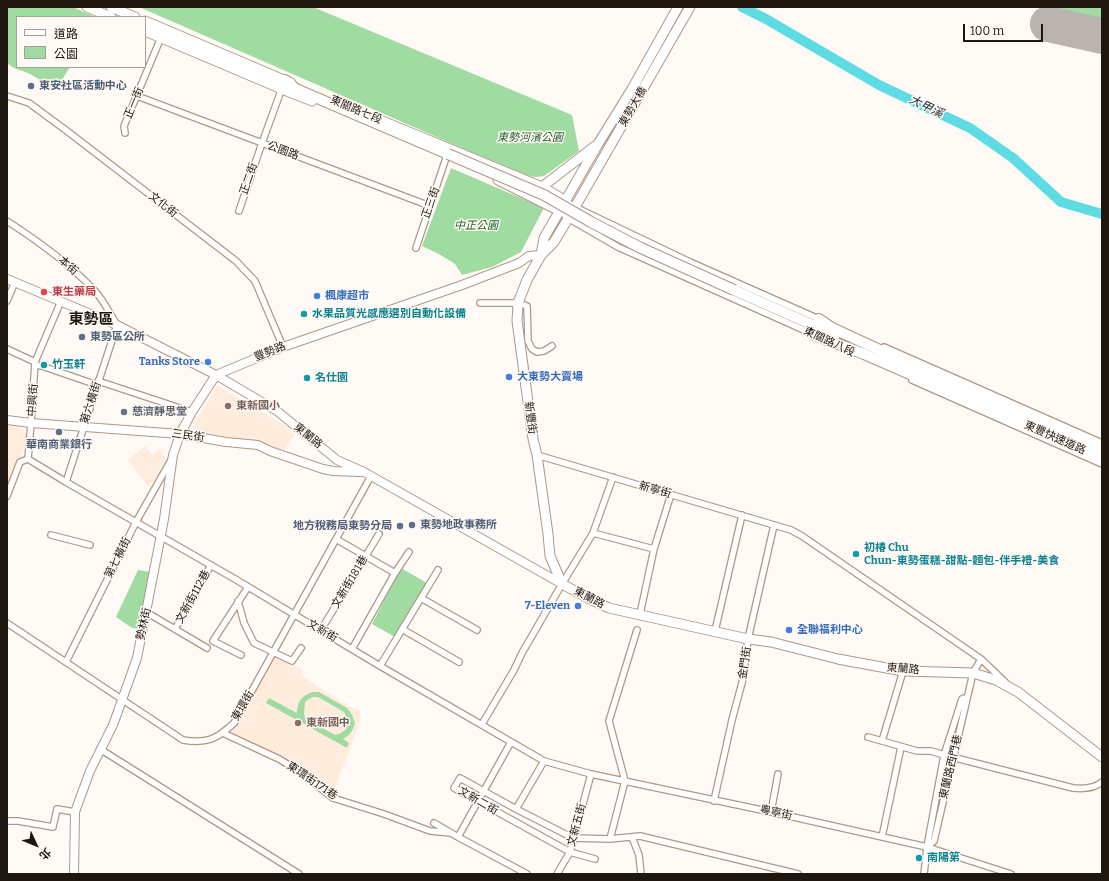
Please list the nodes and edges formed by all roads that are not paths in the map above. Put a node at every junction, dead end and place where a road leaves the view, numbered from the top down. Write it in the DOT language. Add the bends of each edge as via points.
graph roads {
  1 [pos="87,7"];
  2 [pos="111,7"];
  3 [pos="678,7"];
  4 [pos="690,7"];
  5 [pos="109,16"];
  6 [pos="133,16"];
  7 [pos="146,22"];
  8 [pos="146,31"];
  9 [pos="162,34"];
  10 [pos="206,47"];
  11 [pos="202,56"];
  12 [pos="283,85"];
  13 [pos="7,96"];
  14 [pos="137,96"];
  15 [pos="125,133"];
  16 [pos="262,143"];
  17 [pos="598,144"];
  18 [pos="447,156"];
  19 [pos="506,172"];
  20 [pos="502,182"];
  21 [pos="542,187"];
  22 [pos="566,201"];
  23 [pos="430,206"];
  24 [pos="576,206"];
  25 [pos="239,211"];
  26 [pos="560,211"];
  27 [pos="568,218"];
  28 [pos="7,220"];
  29 [pos="416,248"];
  30 [pos="541,255"];
  31 [pos="11,280"];
  32 [pos="7,301"];
  33 [pos="61,301"];
  34 [pos="480,303"];
  35 [pos="518,303"];
  36 [pos="819,319"];
  37 [pos="117,324"];
  38 [pos="814,335"];
  39 [pos="552,346"];
  40 [pos="283,347"];
  41 [pos="7,349"];
  42 [pos="35,364"];
  43 [pos="216,374"];
  44 [pos="98,383"];
  45 [pos="192,412"];
  46 [pos="1011,414"];
  47 [pos="7,420"];
  48 [pos="31,423"];
  49 [pos="83,426"];
  50 [pos="180,434"];
  51 [pos="1102,443"];
  52 [pos="1102,450"];
  53 [pos="173,455"];
  54 [pos="537,455"];
  55 [pos="28,458"];
  56 [pos="1102,458"];
  57 [pos="1102,464"];
  58 [pos="368,474"];
  59 [pos="613,477"];
  60 [pos="66,482"];
  61 [pos="671,494"];
  62 [pos="7,496"];
  63 [pos="742,515"];
  64 [pos="136,522"];
  65 [pos="774,524"];
  66 [pos="593,533"];
  67 [pos="379,534"];
  68 [pos="51,535"];
  69 [pos="161,537"];
  70 [pos="336,539"];
  71 [pos="90,545"];
  72 [pos="654,550"];
  73 [pos="409,552"];
  74 [pos="365,556"];
  75 [pos="211,565"];
  76 [pos="438,570"];
  77 [pos="395,573"];
  78 [pos="562,584"];
  79 [pos="248,587"];
  80 [pos="421,598"];
  81 [pos="238,601"];
  82 [pos="146,612"];
  83 [pos="294,614"];
  84 [pos="640,614"];
  85 [pos="7,623"];
  86 [pos="175,629"];
  87 [pos="402,629"];
  88 [pos="321,630"];
  89 [pos="477,630"];
  90 [pos="637,630"];
  91 [pos="715,631"];
  92 [pos="748,640"];
  93 [pos="207,648"];
  94 [pos="301,648"];
  95 [pos="352,649"];
  96 [pos="273,652"];
  97 [pos="241,655"];
  98 [pos="981,659"];
  99 [pos="66,662"];
  100 [pos="459,662"];
  101 [pos="380,666"];
  102 [pos="904,671"];
  103 [pos="973,672"];
  104 [pos="1012,688"];
  105 [pos="967,699"];
  106 [pos="122,700"];
  107 [pos="482,724"];
  108 [pos="223,734"];
  109 [pos="868,738"];
  110 [pos="882,741"];
  111 [pos="511,742"];
  112 [pos="901,747"];
  113 [pos="100,749"];
  114 [pos="944,755"];
  115 [pos="1102,756"];
  116 [pos="954,758"];
  117 [pos="544,761"];
  118 [pos="591,774"];
  119 [pos="778,774"];
  120 [pos="625,781"];
  121 [pos="1102,782"];
  122 [pos="484,790"];
  123 [pos="714,801"];
  124 [pos="478,802"];
  125 [pos="516,809"];
  126 [pos="76,812"];
  127 [pos="771,812"];
  128 [pos="7,821"];
  129 [pos="434,823"];
  130 [pos="451,833"];
  131 [pos="458,837"];
  132 [pos="632,837"];
  133 [pos="882,837"];
  134 [pos="573,838"];
  135 [pos="610,839"];
  136 [pos="927,847"];
  137 [pos="570,852"];
  138 [pos="595,859"];
  139 [pos="74,874"];
  140 [pos="299,874"];
  141 [pos="527,874"];
  142 [pos="557,874"];
  143 [pos="641,874"];
  144 [pos="798,874"];
  145 [pos="924,874"];
  146 [pos="1010,874"];
  1 -- 5 [label="main road"];
  2 -- 6 [label="main road"];
  3 -- 17 [label="main road, 東勢大橋"];
  4 -- 24 [label="main road, 東勢大橋"];
  7 -- 9 [label="main road, 東關路七段"];
  8 -- 9 [label="main road, 東關路七段"];
  9 -- 10 [label="main road, 東關路七段"];
  9 -- 11 [label="main road, 東關路七段"];
  9 -- 14 [label="street, 正一街"];
  10 -- 11 [label="street"];
  10 -- 12 [label="main road, 東關路七段"];
  11 -- 12 [label="main road, 東關路七段"];
  12 -- 16 [label="street, 正二街"];
  12 -- 18 [label="main road, 東關路七段" via="341,113"];
  12 -- 18 [label="highway"];
  12 -- 19 [label="main road, 東關路七段"];
  13 -- 40 [label="street, 文化街" via="29,103 67,130 236,261 256,281"];
  14 -- 15 [label="street, 正一街" via="124,126"];
  14 -- 16 [label="street, 公園路"];
  16 -- 23 [label="street, 公園路"];
  16 -- 25 [label="street, 正二街"];
  17 -- 21 [label="main road"];
  17 -- 22 [label="main road, 東勢大橋"];
  18 -- 20 [label="main road, 東關路七段"];
  18 -- 23 [label="street, 正三街"];
  18 -- 46 [label="highway, bridge" via="544,195 641,248"];
  19 -- 20 [label="main road"];
  19 -- 21 [label="main road, 東關路七段"];
  20 -- 26 [label="main road, 東關路七段"];
  21 -- 22 [label="main road, 東關路七段"];
  22 -- 24 [label="street, 東關路八段"];
  22 -- 26 [label="main road"];
  23 -- 29 [label="street, 正三街"];
  24 -- 27 [label="main road, 豐勢路"];
  24 -- 36 [label="street, 東關路八段" via="690,262"];
  26 -- 27 [label="street, 東關路八段"];
  26 -- 30 [label="main road" via="544,238"];
  27 -- 30 [label="main road, 豐勢路" via="554,242"];
  27 -- 38 [label="street, 東關路八段" via="618,247"];
  28 -- 37 [label="street, 本街" via="38,240 76,272 96,292"];
  30 -- 35 [label="main road, 新豐街"];
  30 -- 40 [label="street, 豐勢路" via="529,256 519,263 462,285"];
  31 -- 32 [label="street"];
  31 -- 33 [label="street"];
  33 -- 37 [label="street"];
  33 -- 42 [label="street, 中興街"];
  34 -- 35 [label="street"];
  35 -- 39 [label="street" via="527,306 528,341 532,349 537,352 544,351"];
  35 -- 54 [label="main road, 新豐街" via="517,321"];
  36 -- 46 [label="highway" via="832,328"];
  36 -- 51 [label="street, 東關路八段"];
  37 -- 43 [label="street"];
  37 -- 44 [label="street, 第六橫街"];
  38 -- 46 [label="highway"];
  38 -- 57 [label="street, 東關路八段"];
  40 -- 43 [label="street, 豐勢路"];
  41 -- 42 [label="street"];
  42 -- 44 [label="street"];
  42 -- 48 [label="street, 中興街"];
  43 -- 45 [label="street, 勢林街"];
  43 -- 58 [label="street, 東蘭路" via="277,411 337,460"];
  44 -- 45 [label="street"];
  44 -- 49 [label="street, 第六橫街"];
  45 -- 50 [label="street, 勢林街"];
  46 -- 52 [label="highway, 東豐快速道路"];
  46 -- 56 [label="highway, 東豐快速道路"];
  47 -- 48 [label="street, 三民街"];
  48 -- 49 [label="street, 三民街"];
  48 -- 55 [label="street, 中興街"];
  49 -- 50 [label="street, 三民街"];
  49 -- 60 [label="street, 第六橫街"];
  50 -- 53 [label="street, 勢林街"];
  50 -- 58 [label="street, 三民街" via="258,445 323,469"];
  53 -- 64 [label="street, 第七橫街"];
  53 -- 69 [label="street, 勢林街"];
  54 -- 59 [label="street, 新寧街"];
  54 -- 78 [label="main road, 新豐街" via="550,556"];
  55 -- 60 [label="street, 文新街"];
  55 -- 62 [label="street" via="20,462"];
  58 -- 70 [label="street, 東環街"];
  58 -- 78 [label="street, 東蘭路"];
  59 -- 61 [label="street, 新寧街"];
  59 -- 66 [label="street"];
  60 -- 64 [label="street, 文新街"];
  61 -- 63 [label="street, 新寧街"];
  61 -- 72 [label="street"];
  63 -- 65 [label="street, 新寧街"];
  63 -- 91 [label="street"];
  64 -- 69 [label="street, 文新街"];
  64 -- 99 [label="street, 第七橫街"];
  65 -- 92 [label="street, 金門街"];
  65 -- 98 [label="street, 東蘭路" via="802,536"];
  66 -- 72 [label="street"];
  66 -- 78 [label="street"];
  67 -- 74 [label="street, 文新街181巷"];
  68 -- 71 [label="street"];
  69 -- 75 [label="street, 文新街"];
  69 -- 82 [label="street, 勢林街"];
  70 -- 74 [label="street"];
  70 -- 83 [label="street, 東環街"];
  72 -- 84 [label="street"];
  73 -- 77 [label="street"];
  74 -- 77 [label="street"];
  74 -- 88 [label="street, 文新街181巷"];
  75 -- 79 [label="street, 文新街"];
  75 -- 86 [label="street, 文新街112巷"];
  76 -- 80 [label="street"];
  77 -- 95 [label="street"];
  78 -- 84 [label="main road, 東蘭路" via="607,607"];
  78 -- 107 [label="street"];
  79 -- 81 [label="street"];
  79 -- 83 [label="street, 文新街"];
  80 -- 87 [label="street"];
  80 -- 89 [label="street"];
  81 -- 96 [label="street" via="244,623 254,643"];
  81 -- 97 [label="street" via="213,641"];
  82 -- 86 [label="street"];
  82 -- 106 [label="street, 勢林街" via="137,658"];
  83 -- 88 [label="street, 文新街"];
  83 -- 96 [label="street, 東環街"];
  84 -- 91 [label="main road, 東蘭路"];
  85 -- 99 [label="street, 東環街"];
  86 -- 93 [label="street"];
  87 -- 100 [label="street"];
  87 -- 101 [label="street"];
  88 -- 95 [label="street, 文新街"];
  90 -- 120 [label="street" via="609,721"];
  91 -- 92 [label="main road, 東蘭路"];
  92 -- 102 [label="main road, 東蘭路" via="771,642 838,659"];
  92 -- 123 [label="street, 金門街" via="743,679"];
  94 -- 96 [label="street" via="292,661"];
  95 -- 101 [label="street, 文新街"];
  96 -- 108 [label="street, 東環街" via="234,723"];
  98 -- 103 [label="street, 東蘭路西門巷"];
  98 -- 104 [label="street, 東蘭路"];
  99 -- 106 [label="street, 東環街"];
  101 -- 107 [label="street, 文新街"];
  102 -- 103 [label="main road, 東蘭路"];
  102 -- 110 [label="street"];
  103 -- 104 [label="main road, 東蘭路"];
  103 -- 105 [label="street, 東蘭路西門巷"];
  104 -- 115 [label="main road, 東蘭路"];
  105 -- 114 [label="street" via="962,699"];
  105 -- 116 [label="street, 東蘭路西門巷"];
  106 -- 108 [label="street, 東環街" via="183,740 197,742"];
  106 -- 113 [label="street, 勢林街" via="113,725"];
  107 -- 111 [label="street, 文新街"];
  108 -- 130 [label="street, 東環街171巷" via="279,759 307,776 333,798 430,831"];
  109 -- 110 [label="street"];
  110 -- 112 [label="street"];
  111 -- 117 [label="street, 文新街"];
  111 -- 122 [label="street"];
  112 -- 114 [label="street"];
  112 -- 133 [label="street"];
  113 -- 126 [label="street, 勢林街"];
  113 -- 140 [label="street"];
  114 -- 116 [label="street"];
  114 -- 136 [label="street"];
  116 -- 121 [label="street" via="1073,788 1098,786"];
  116 -- 136 [label="street, 東蘭路西門巷" via="934,841"];
  117 -- 118 [label="street, 文新街"];
  117 -- 125 [label="street"];
  118 -- 120 [label="street, 文新街"];
  118 -- 134 [label="street, 文新五街"];
  119 -- 127 [label="street"];
  120 -- 123 [label="street, 粵寧街"];
  120 -- 135 [label="street"];
  122 -- 124 [label="street"];
  122 -- 124 [label="street, 文新二街" via="460,778 454,788"];
  122 -- 125 [label="street, 文新二街"];
  123 -- 127 [label="street, 粵寧街"];
  124 -- 131 [label="street"];
  124 -- 137 [label="street, 文新二街"];
  125 -- 134 [label="street, 文新二街"];
  126 -- 128 [label="street" via="57,810 53,827"];
  126 -- 139 [label="street, 勢林街"];
  127 -- 133 [label="street, 粵寧街"];
  129 -- 130 [label="street"];
  130 -- 131 [label="street"];
  131 -- 141 [label="street"];
  132 -- 135 [label="street"];
  132 -- 143 [label="street" via="639,855"];
  132 -- 144 [label="street" via="640,836"];
  133 -- 136 [label="street, 粵寧街"];
  134 -- 135 [label="street, 文新二街"];
  134 -- 137 [label="street, 文新五街"];
  136 -- 145 [label="street, 東蘭路西門巷"];
  136 -- 146 [label="street, 粵寧街"];
  137 -- 138 [label="street, 文新二街"];
  137 -- 142 [label="street, 文新五街"];
}
